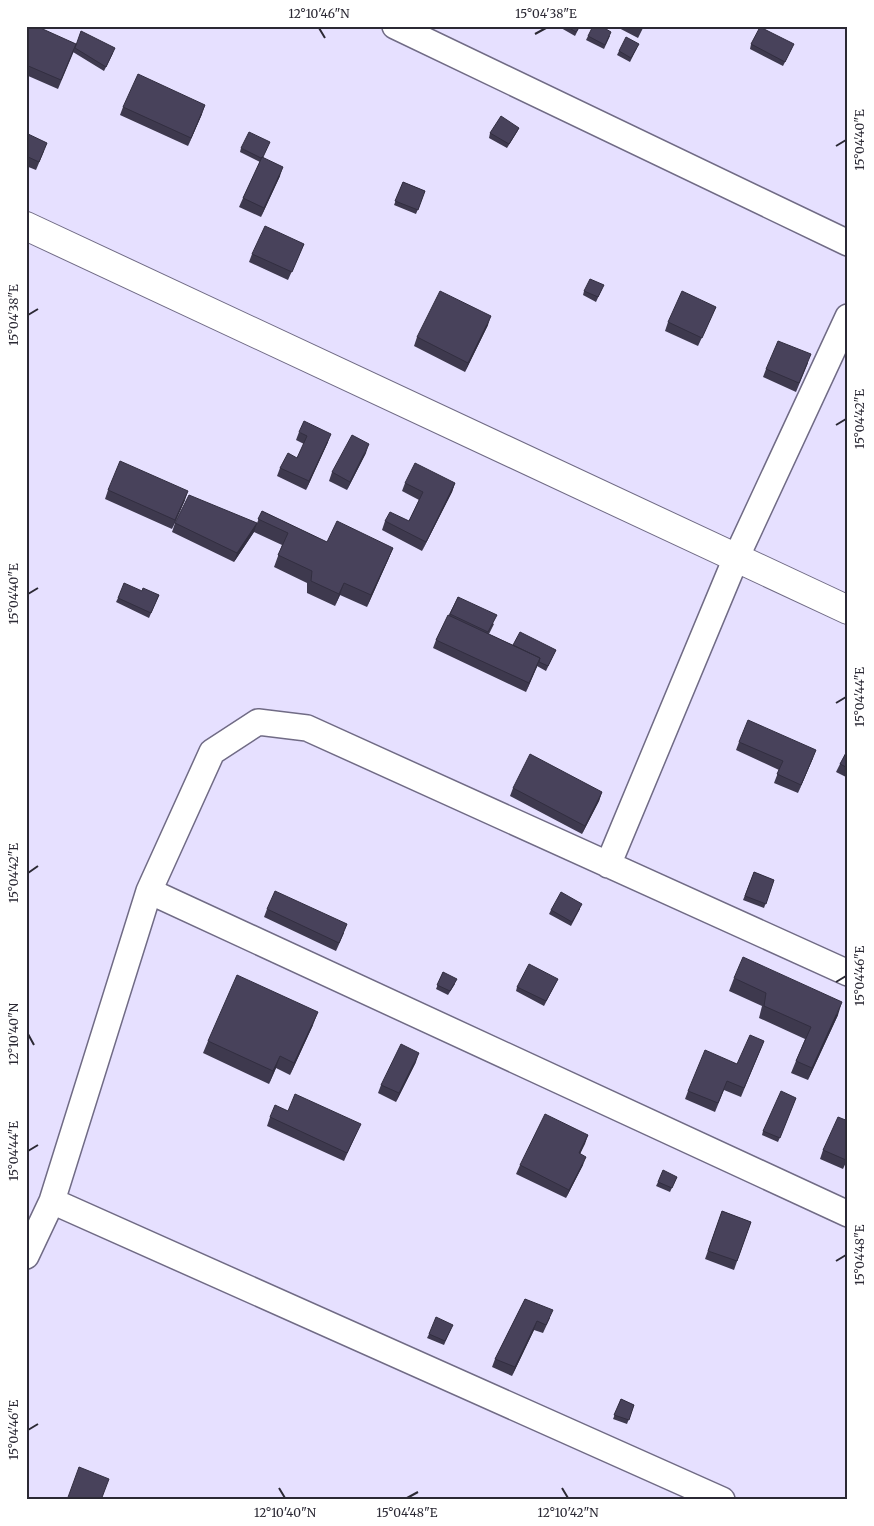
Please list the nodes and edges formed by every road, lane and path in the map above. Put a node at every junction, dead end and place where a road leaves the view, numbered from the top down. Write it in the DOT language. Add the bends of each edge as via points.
graph roads {
  1 [pos="395,26"];
  2 [pos="26,226"];
  3 [pos="848,243"];
  4 [pos="848,317"];
  5 [pos="736,558"];
  6 [pos="848,610"];
  7 [pos="608,865"];
  8 [pos="149,891"];
  9 [pos="848,973"];
  10 [pos="52,1201"];
  11 [pos="848,1214"];
  12 [pos="26,1256"];
  13 [pos="722,1500"];
  1 -- 3 [label="street"];
  2 -- 5 [label="street"];
  4 -- 5 [label="street"];
  5 -- 6 [label="street"];
  5 -- 7 [label="street"];
  7 -- 8 [label="street" via="307,728 258,722 212,752"];
  7 -- 9 [label="street"];
  8 -- 10 [label="street"];
  8 -- 11 [label="street"];
  10 -- 12 [label="street"];
  10 -- 13 [label="street"];
}
